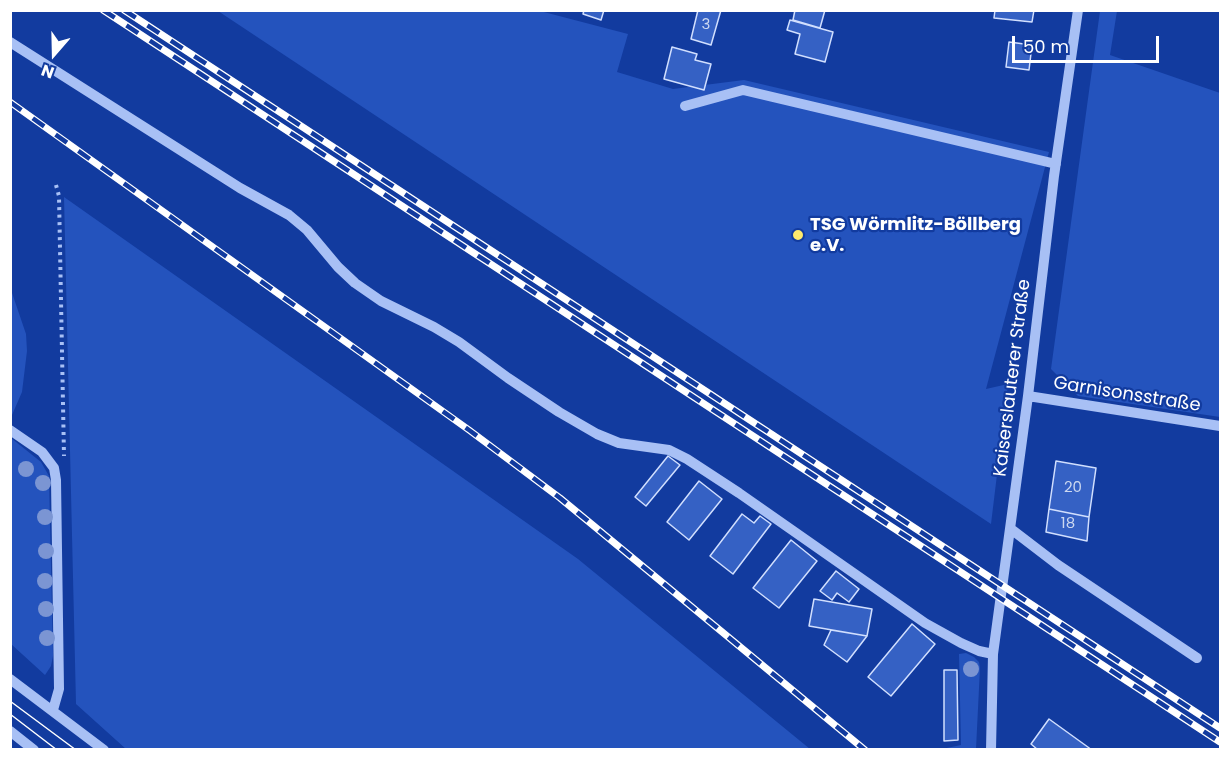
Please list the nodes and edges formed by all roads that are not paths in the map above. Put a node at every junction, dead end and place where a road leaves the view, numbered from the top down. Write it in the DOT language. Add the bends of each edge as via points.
graph roads {
  1 [pos="1078,10"];
  2 [pos="10,42"];
  3 [pos="685,106"];
  4 [pos="1056,164"];
  5 [pos="1028,396"];
  6 [pos="1221,426"];
  7 [pos="10,430"];
  8 [pos="1011,533"];
  9 [pos="993,651"];
  10 [pos="1197,657"];
  11 [pos="10,678"];
  12 [pos="53,710"];
  13 [pos="10,731"];
  14 [pos="34,750"];
  15 [pos="104,750"];
  16 [pos="991,750"];
  1 -- 4 [label="street, Kaiserslauterer Straße"];
  2 -- 9 [label="street" via="289,215 355,283 442,332 559,412 619,443 669,450 687,459 917,618 979,651"];
  3 -- 4 [label="street" via="743,90"];
  4 -- 5 [label="street, Kaiserslauterer Straße"];
  5 -- 6 [label="street, Garnisonsstraße"];
  5 -- 8 [label="street, Kaiserslauterer Straße"];
  7 -- 12 [label="street" via="42,452 54,468 56,480 59,689"];
  8 -- 9 [label="street, Kaiserslauterer Straße"];
  8 -- 10 [label="street"];
  9 -- 16 [label="street, Kaiserslauterer Straße"];
  11 -- 12 [label="street"];
  12 -- 15 [label="street"];
  13 -- 14 [label="street"];
}
